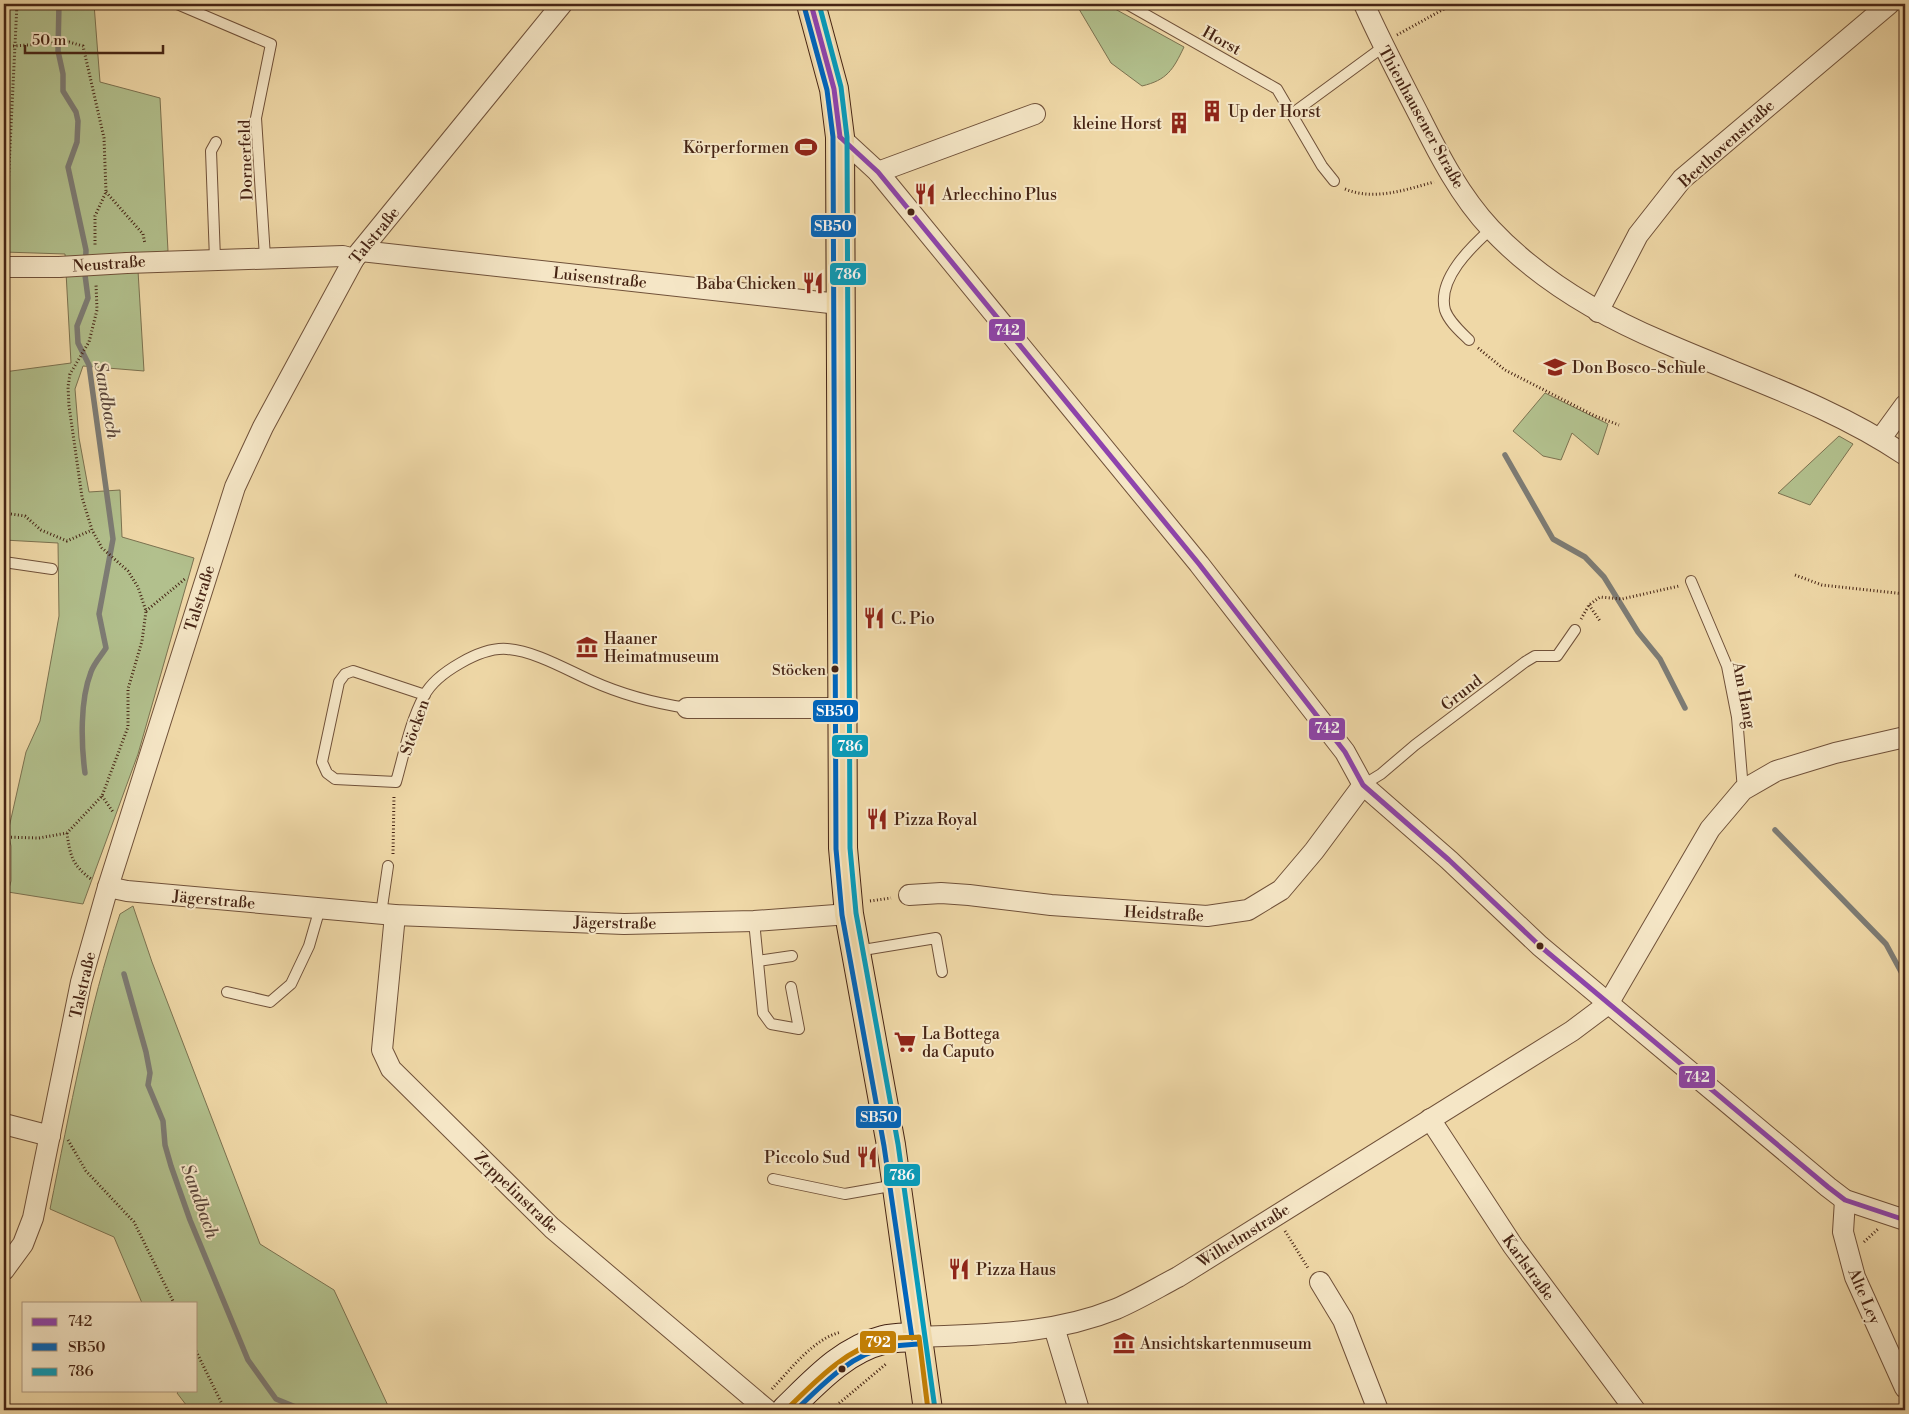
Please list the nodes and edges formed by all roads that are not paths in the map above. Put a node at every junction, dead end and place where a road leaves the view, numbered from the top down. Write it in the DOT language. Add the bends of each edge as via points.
graph roads {
  1 [pos="177,4"];
  2 [pos="562,4"];
  3 [pos="811,4"];
  4 [pos="1127,4"];
  5 [pos="1364,4"];
  6 [pos="1889,4"];
  7 [pos="1382,45"];
  8 [pos="1293,113"];
  9 [pos="1035,114"];
  10 [pos="840,137"];
  11 [pos="216,142"];
  12 [pos="878,172"];
  13 [pos="1334,181"];
  14 [pos="1491,229"];
  15 [pos="358,255"];
  16 [pos="265,258"];
  17 [pos="215,259"];
  18 [pos="4,267"];
  19 [pos="839,304"];
  20 [pos="1598,312"];
  21 [pos="1469,340"];
  22 [pos="1905,405"];
  23 [pos="1881,438"];
  24 [pos="1905,455"];
  25 [pos="4,562"];
  26 [pos="52,569"];
  27 [pos="1691,581"];
  28 [pos="1575,630"];
  29 [pos="424,695"];
  30 [pos="687,708"];
  31 [pos="843,708"];
  32 [pos="1905,737"];
  33 [pos="1363,785"];
  34 [pos="1742,790"];
  35 [pos="388,866"];
  36 [pos="108,887"];
  37 [pos="908,895"];
  38 [pos="320,908"];
  39 [pos="849,909"];
  40 [pos="388,915"];
  41 [pos="754,921"];
  42 [pos="856,951"];
  43 [pos="792,956"];
  44 [pos="758,961"];
  45 [pos="942,972"];
  46 [pos="792,987"];
  47 [pos="227,992"];
  48 [pos="1608,1004"];
  49 [pos="1430,1118"];
  50 [pos="4,1124"];
  51 [pos="50,1136"];
  52 [pos="773,1179"];
  53 [pos="897,1185"];
  54 [pos="1845,1200"];
  55 [pos="1898,1218"];
  56 [pos="4,1270"];
  57 [pos="1316,1277"];
  58 [pos="1054,1327"];
  59 [pos="919,1337"];
  60 [pos="1905,1388"];
  61 [pos="767,1410"];
  62 [pos="786,1410"];
  63 [pos="928,1410"];
  64 [pos="1078,1410"];
  65 [pos="1378,1410"];
  66 [pos="1635,1410"];
  1 -- 16 [label="lane, Dornerfeld" via="271,44 256,118"];
  2 -- 15 [label="street, Talstraße"];
  3 -- 10 [label="main road" via="834,89"];
  4 -- 8 [label="lane, Horst" via="1273,86"];
  5 -- 7 [label="street, Thienhausener Straße"];
  6 -- 20 [label="street, Beethovenstraße" via="1682,179 1638,236"];
  7 -- 8 [label="lane"];
  7 -- 14 [label="street, Thienhausener Straße" via="1451,177"];
  8 -- 13 [label="lane, Horst" via="1322,166"];
  9 -- 12 [label="street"];
  10 -- 12 [label="street"];
  10 -- 19 [label="main road"];
  11 -- 17 [label="lane" via="211,151"];
  12 -- 33 [label="street" via="1199,564 1345,752"];
  14 -- 20 [label="street, Thienhausener Straße" via="1548,281"];
  14 -- 21 [label="lane" via="1458,264 1445,296 1446,310 1454,325"];
  15 -- 16 [label="street, Neustraße"];
  15 -- 19 [label="street, Luisenstraße"];
  15 -- 36 [label="street, Talstraße" via="262,427 235,486"];
  16 -- 17 [label="street, Neustraße"];
  17 -- 18 [label="street, Neustraße, bridge"];
  19 -- 31 [label="main road"];
  20 -- 23 [label="street, Thienhausener Straße" via="1823,408"];
  22 -- 23 [label="street"];
  23 -- 24 [label="street, Thienhausener Straße"];
  25 -- 26 [label="lane"];
  27 -- 34 [label="lane, Am Hang" via="1727,666 1737,717"];
  28 -- 33 [label="lane, Grund" via="1557,656 1535,656 1525,662"];
  29 -- 29 [label="lane, Stöcken" via="396,782 335,778 327,773 322,762 339,682 345,674 353,671"];
  29 -- 30 [label="lane, Stöcken" via="434,682 458,665 483,652 507,649 543,659 636,698"];
  30 -- 31 [label="street, Stöcken"];
  31 -- 39 [label="main road" via="843,848"];
  32 -- 34 [label="street, Wilhelmstraße" via="1776,771"];
  33 -- 37 [label="street, Heidstraße" via="1281,890 1248,910 1207,916 1051,906 969,895"];
  33 -- 48 [label="street"];
  34 -- 48 [label="street, Wilhelmstraße" via="1710,829"];
  35 -- 40 [label="lane"];
  36 -- 38 [label="street, Jägerstraße"];
  36 -- 51 [label="street, Talstraße" via="81,982"];
  38 -- 40 [label="street, Jägerstraße"];
  38 -- 47 [label="lane" via="309,946 291,984 270,1002"];
  39 -- 41 [label="street, Jägerstraße"];
  39 -- 42 [label="main road"];
  40 -- 41 [label="street, Jägerstraße" via="624,924"];
  40 -- 61 [label="street, Zeppelinstraße" via="382,1050 391,1069 552,1228"];
  41 -- 44 [label="lane"];
  42 -- 45 [label="lane" via="936,938"];
  42 -- 53 [label="main road"];
  43 -- 44 [label="lane"];
  44 -- 46 [label="lane" via="764,1013 771,1024 799,1028"];
  48 -- 49 [label="street, Wilhelmstraße" via="1572,1031"];
  48 -- 54 [label="street"];
  49 -- 58 [label="street, Wilhelmstraße" via="1178,1277 1115,1309"];
  49 -- 66 [label="street, Karlstraße" via="1513,1246"];
  50 -- 51 [label="street"];
  51 -- 56 [label="street, Talstraße" via="33,1218 23,1244"];
  52 -- 53 [label="lane" via="845,1194"];
  53 -- 59 [label="main road"];
  54 -- 55 [label="street"];
  54 -- 60 [label="street, Alte Ley" via="1843,1232 1855,1277"];
  57 -- 65 [label="street" via="1343,1320"];
  58 -- 59 [label="street, Wilhelmstraße" via="1009,1334"];
  58 -- 64 [label="street"];
  59 -- 62 [label="main road" via="886,1339 854,1351 834,1365"];
  59 -- 63 [label="main road"];
}
